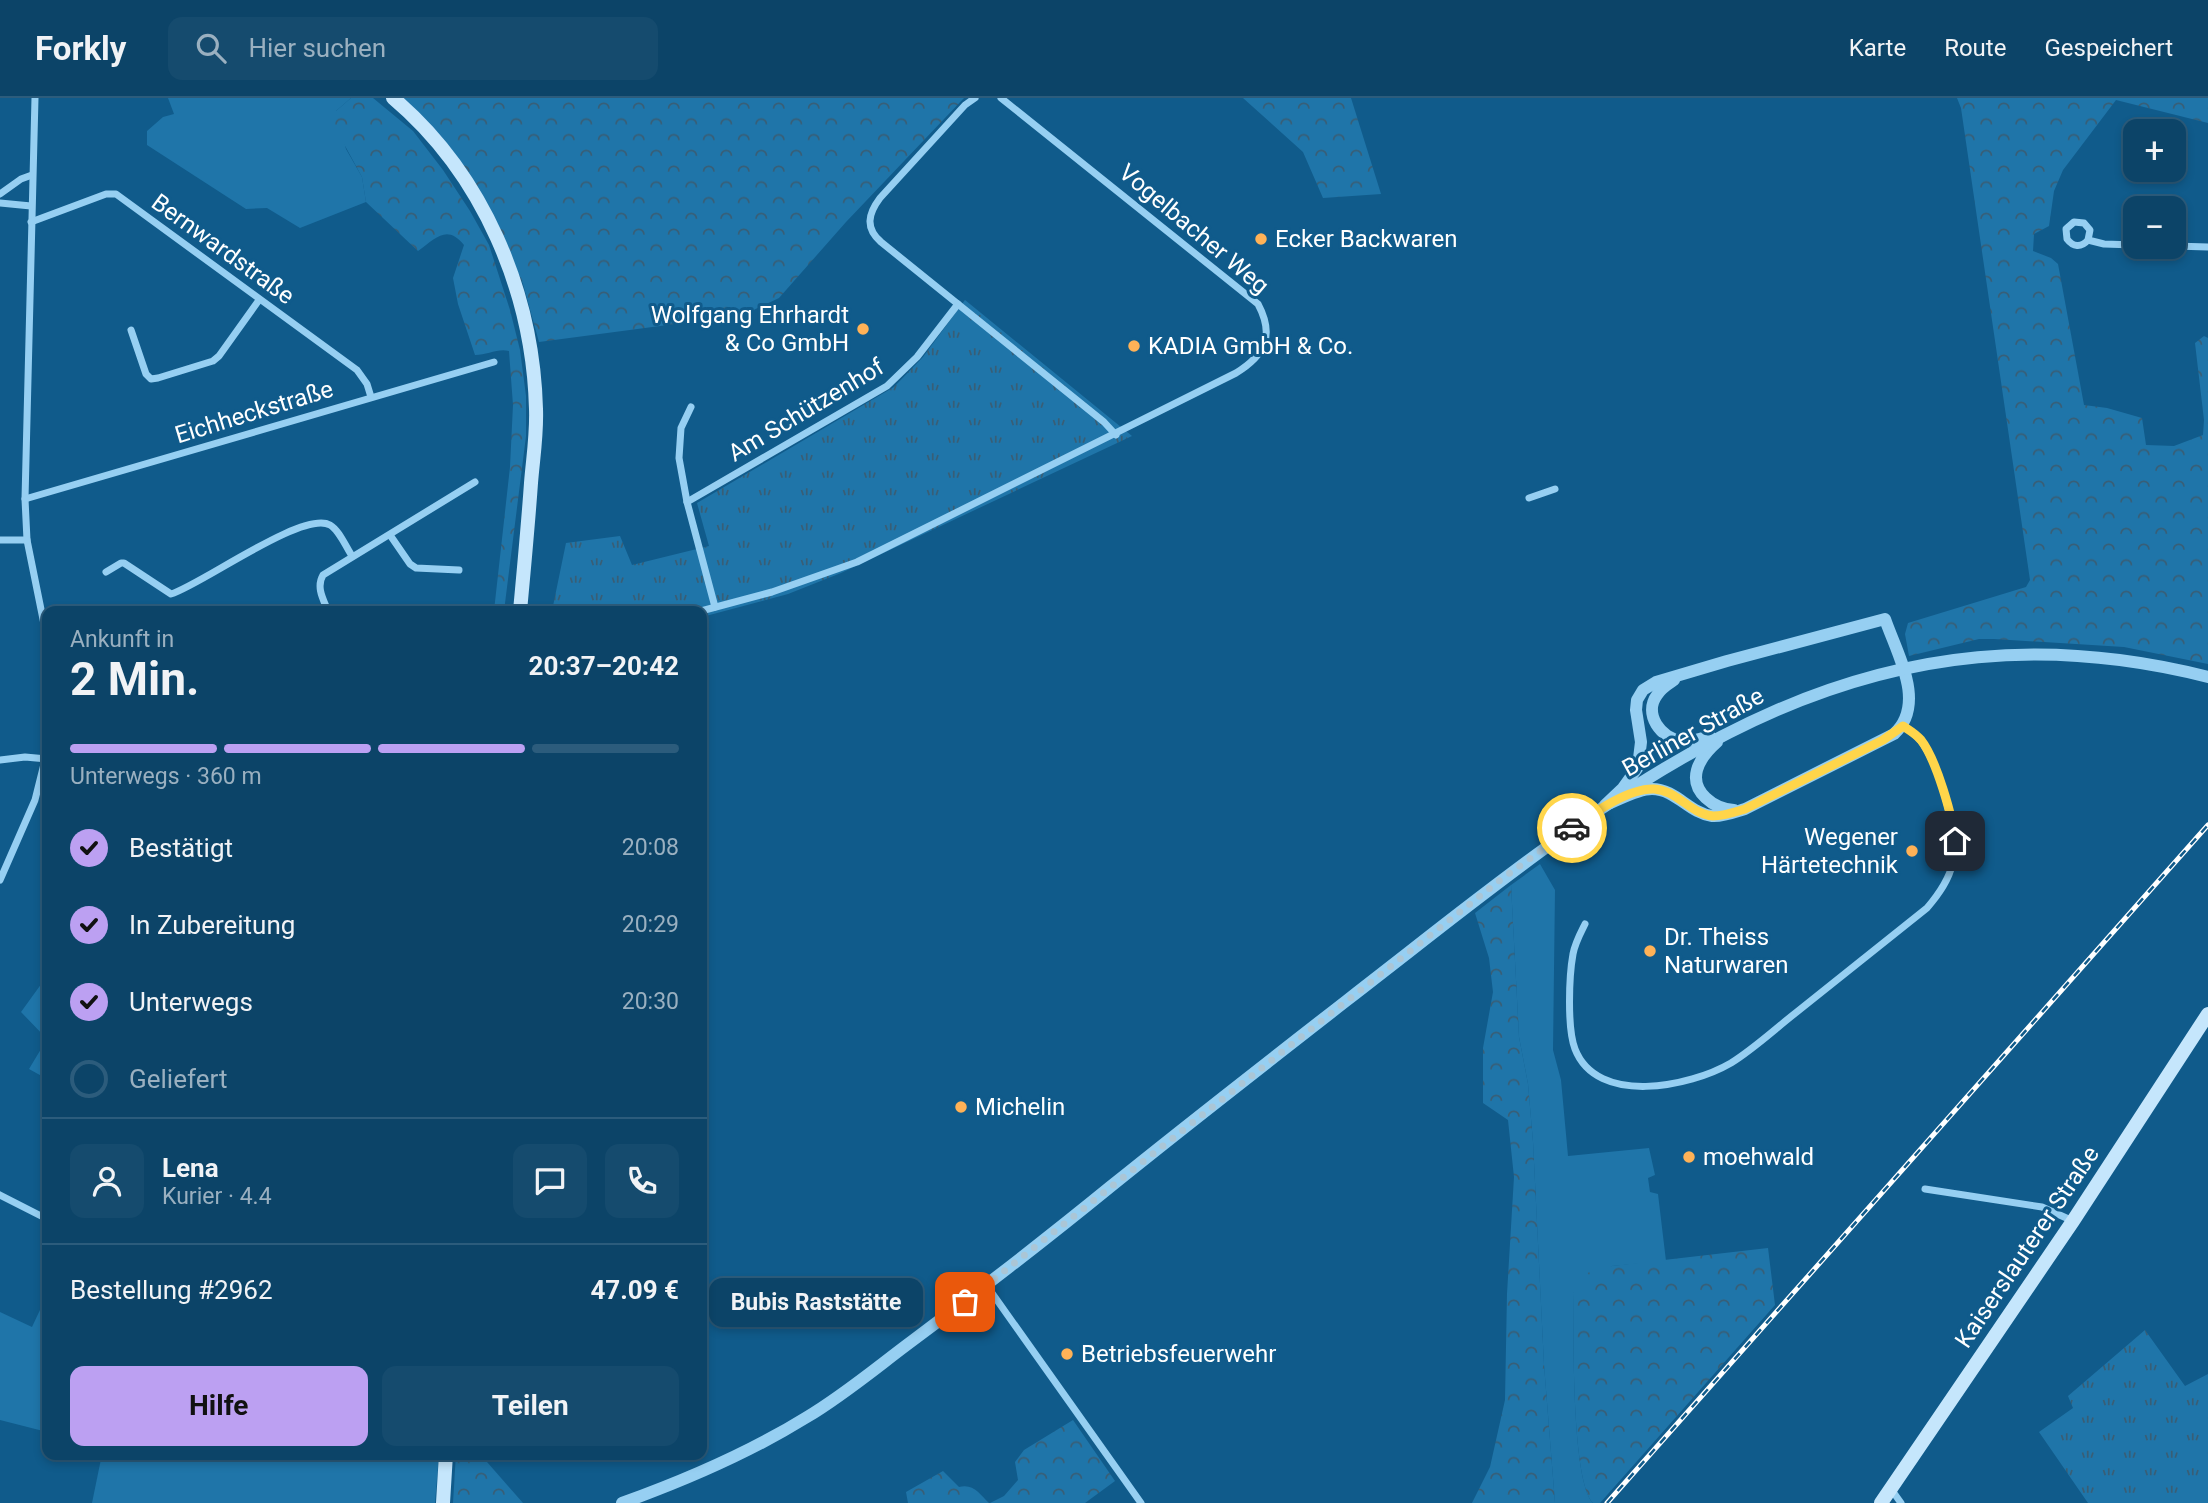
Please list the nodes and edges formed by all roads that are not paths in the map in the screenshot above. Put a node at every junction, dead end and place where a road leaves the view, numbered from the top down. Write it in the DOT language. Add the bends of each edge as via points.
graph roads {
  1 [pos="35,98"];
  2 [pos="393,98"];
  3 [pos="975,98"];
  4 [pos="1001,98"];
  5 [pos="32,175"];
  6 [pos="0,194"];
  7 [pos="0,203"];
  8 [pos="31,206"];
  9 [pos="31,222"];
  10 [pos="2088,240"];
  11 [pos="2123,245"];
  12 [pos="2186,246"];
  13 [pos="2208,247"];
  14 [pos="259,300"];
  15 [pos="958,304"];
  16 [pos="131,330"];
  17 [pos="494,362"];
  18 [pos="371,397"];
  19 [pos="691,407"];
  20 [pos="1116,435"];
  21 [pos="475,482"];
  22 [pos="1555,489"];
  23 [pos="1530,498"];
  24 [pos="25,499"];
  25 [pos="687,502"];
  26 [pos="390,535"];
  27 [pos="0,540"];
  28 [pos="27,540"];
  29 [pos="352,556"];
  30 [pos="459,570"];
  31 [pos="106,572"];
  32 [pos="326,606"];
  33 [pos="520,606"];
  34 [pos="715,607"];
  35 [pos="707,609"];
  36 [pos="42,614"];
  37 [pos="1684,674"];
  38 [pos="2208,677"];
  39 [pos="1740,726"];
  40 [pos="1903,726"];
  41 [pos="42,759"];
  42 [pos="0,760"];
  43 [pos="42,776"];
  44 [pos="1605,806"];
  45 [pos="1745,809"];
  46 [pos="0,880"];
  47 [pos="1585,924"];
  48 [pos="2208,1014"];
  49 [pos="1925,1189"];
  50 [pos="0,1195"];
  51 [pos="42,1216"];
  52 [pos="2073,1221"];
  53 [pos="986,1286"];
  54 [pos="446,1460"];
  55 [pos="1890,1489"];
  56 [pos="642,1500"];
  57 [pos="443,1503"];
  58 [pos="622,1503"];
  59 [pos="1141,1503"];
  60 [pos="1881,1503"];
  61 [pos="1901,1503"];
  1 -- 5 [label="street"];
  2 -- 33 [label="main road" via="428,133 470,189 502,248 523,310 536,411"];
  3 -- 15 [label="street" via="880,198 869,220 876,237"];
  4 -- 20 [label="street, Vogelbacher Weg" via="1244,291 1264,314 1265,343 1251,363"];
  5 -- 6 [label="street"];
  5 -- 8 [label="street"];
  7 -- 8 [label="street"];
  8 -- 9 [label="street"];
  9 -- 14 [label="street, Bernwardstraße" via="111,193"];
  9 -- 24 [label="street"];
  10 -- 11 [label="street"];
  12 -- 13 [label="street"];
  14 -- 16 [label="street" via="213,361 158,378 146,374"];
  14 -- 18 [label="street, Bernwardstraße" via="357,370"];
  15 -- 20 [label="street"];
  15 -- 25 [label="street, Am Schützenhof" via="917,357 887,386"];
  17 -- 18 [label="street, Eichheckstraße"];
  18 -- 24 [label="street, Eichheckstraße"];
  19 -- 25 [label="street" via="679,443"];
  20 -- 34 [label="street, Vogelbacher Weg" via="857,562"];
  21 -- 26 [label="street"];
  22 -- 23 [label="street"];
  24 -- 28 [label="street"];
  25 -- 34 [label="street"];
  26 -- 29 [label="street"];
  26 -- 30 [label="street" via="416,568"];
  27 -- 28 [label="street"];
  28 -- 36 [label="street"];
  29 -- 31 [label="street" via="333,527 316,523 259,547 171,594 124,563"];
  29 -- 32 [label="street" via="323,575 320,589"];
  34 -- 35 [label="street, Vogelbacher Weg"];
  37 -- 39 [label="street" via="1657,693 1653,702 1659,730 1679,741 1691,741"];
  37 -- 40 [label="street" via="1885,619 1909,692 1909,715"];
  37 -- 44 [label="street" via="1656,682 1637,700 1638,767"];
  38 -- 39 [label="street, Berliner Straße" via="2144,663 2067,655 1987,657 1879,674 1799,699"];
  39 -- 44 [label="street, Berliner Straße"];
  39 -- 45 [label="street" via="1702,758 1697,783 1700,793 1718,807"];
  40 -- 45 [label="street"];
  40 -- 47 [label="street" via="1928,752 1950,814 1955,847 1950,874 1927,908 1730,1063 1680,1082 1646,1086 1612,1082 1587,1068 1575,1049 1570,1023 1573,956"];
  41 -- 42 [label="street"];
  43 -- 46 [label="street"];
  44 -- 45 [label="street" via="1654,789 1713,816"];
  44 -- 53 [label="street, Berliner Straße" via="1499,881"];
  48 -- 52 [label="main road, Kaiserslauterer Straße"];
  49 -- 52 [label="street" via="2042,1207"];
  50 -- 51 [label="street"];
  52 -- 55 [label="main road, Kaiserslauterer Straße"];
  53 -- 56 [label="street, Berliner Straße" via="806,1418"];
  53 -- 59 [label="street"];
  54 -- 57 [label="main road"];
  55 -- 60 [label="main road, Kaiserslauterer Straße"];
  55 -- 61 [label="street"];
  56 -- 58 [label="street, Berliner Straße"];
}
